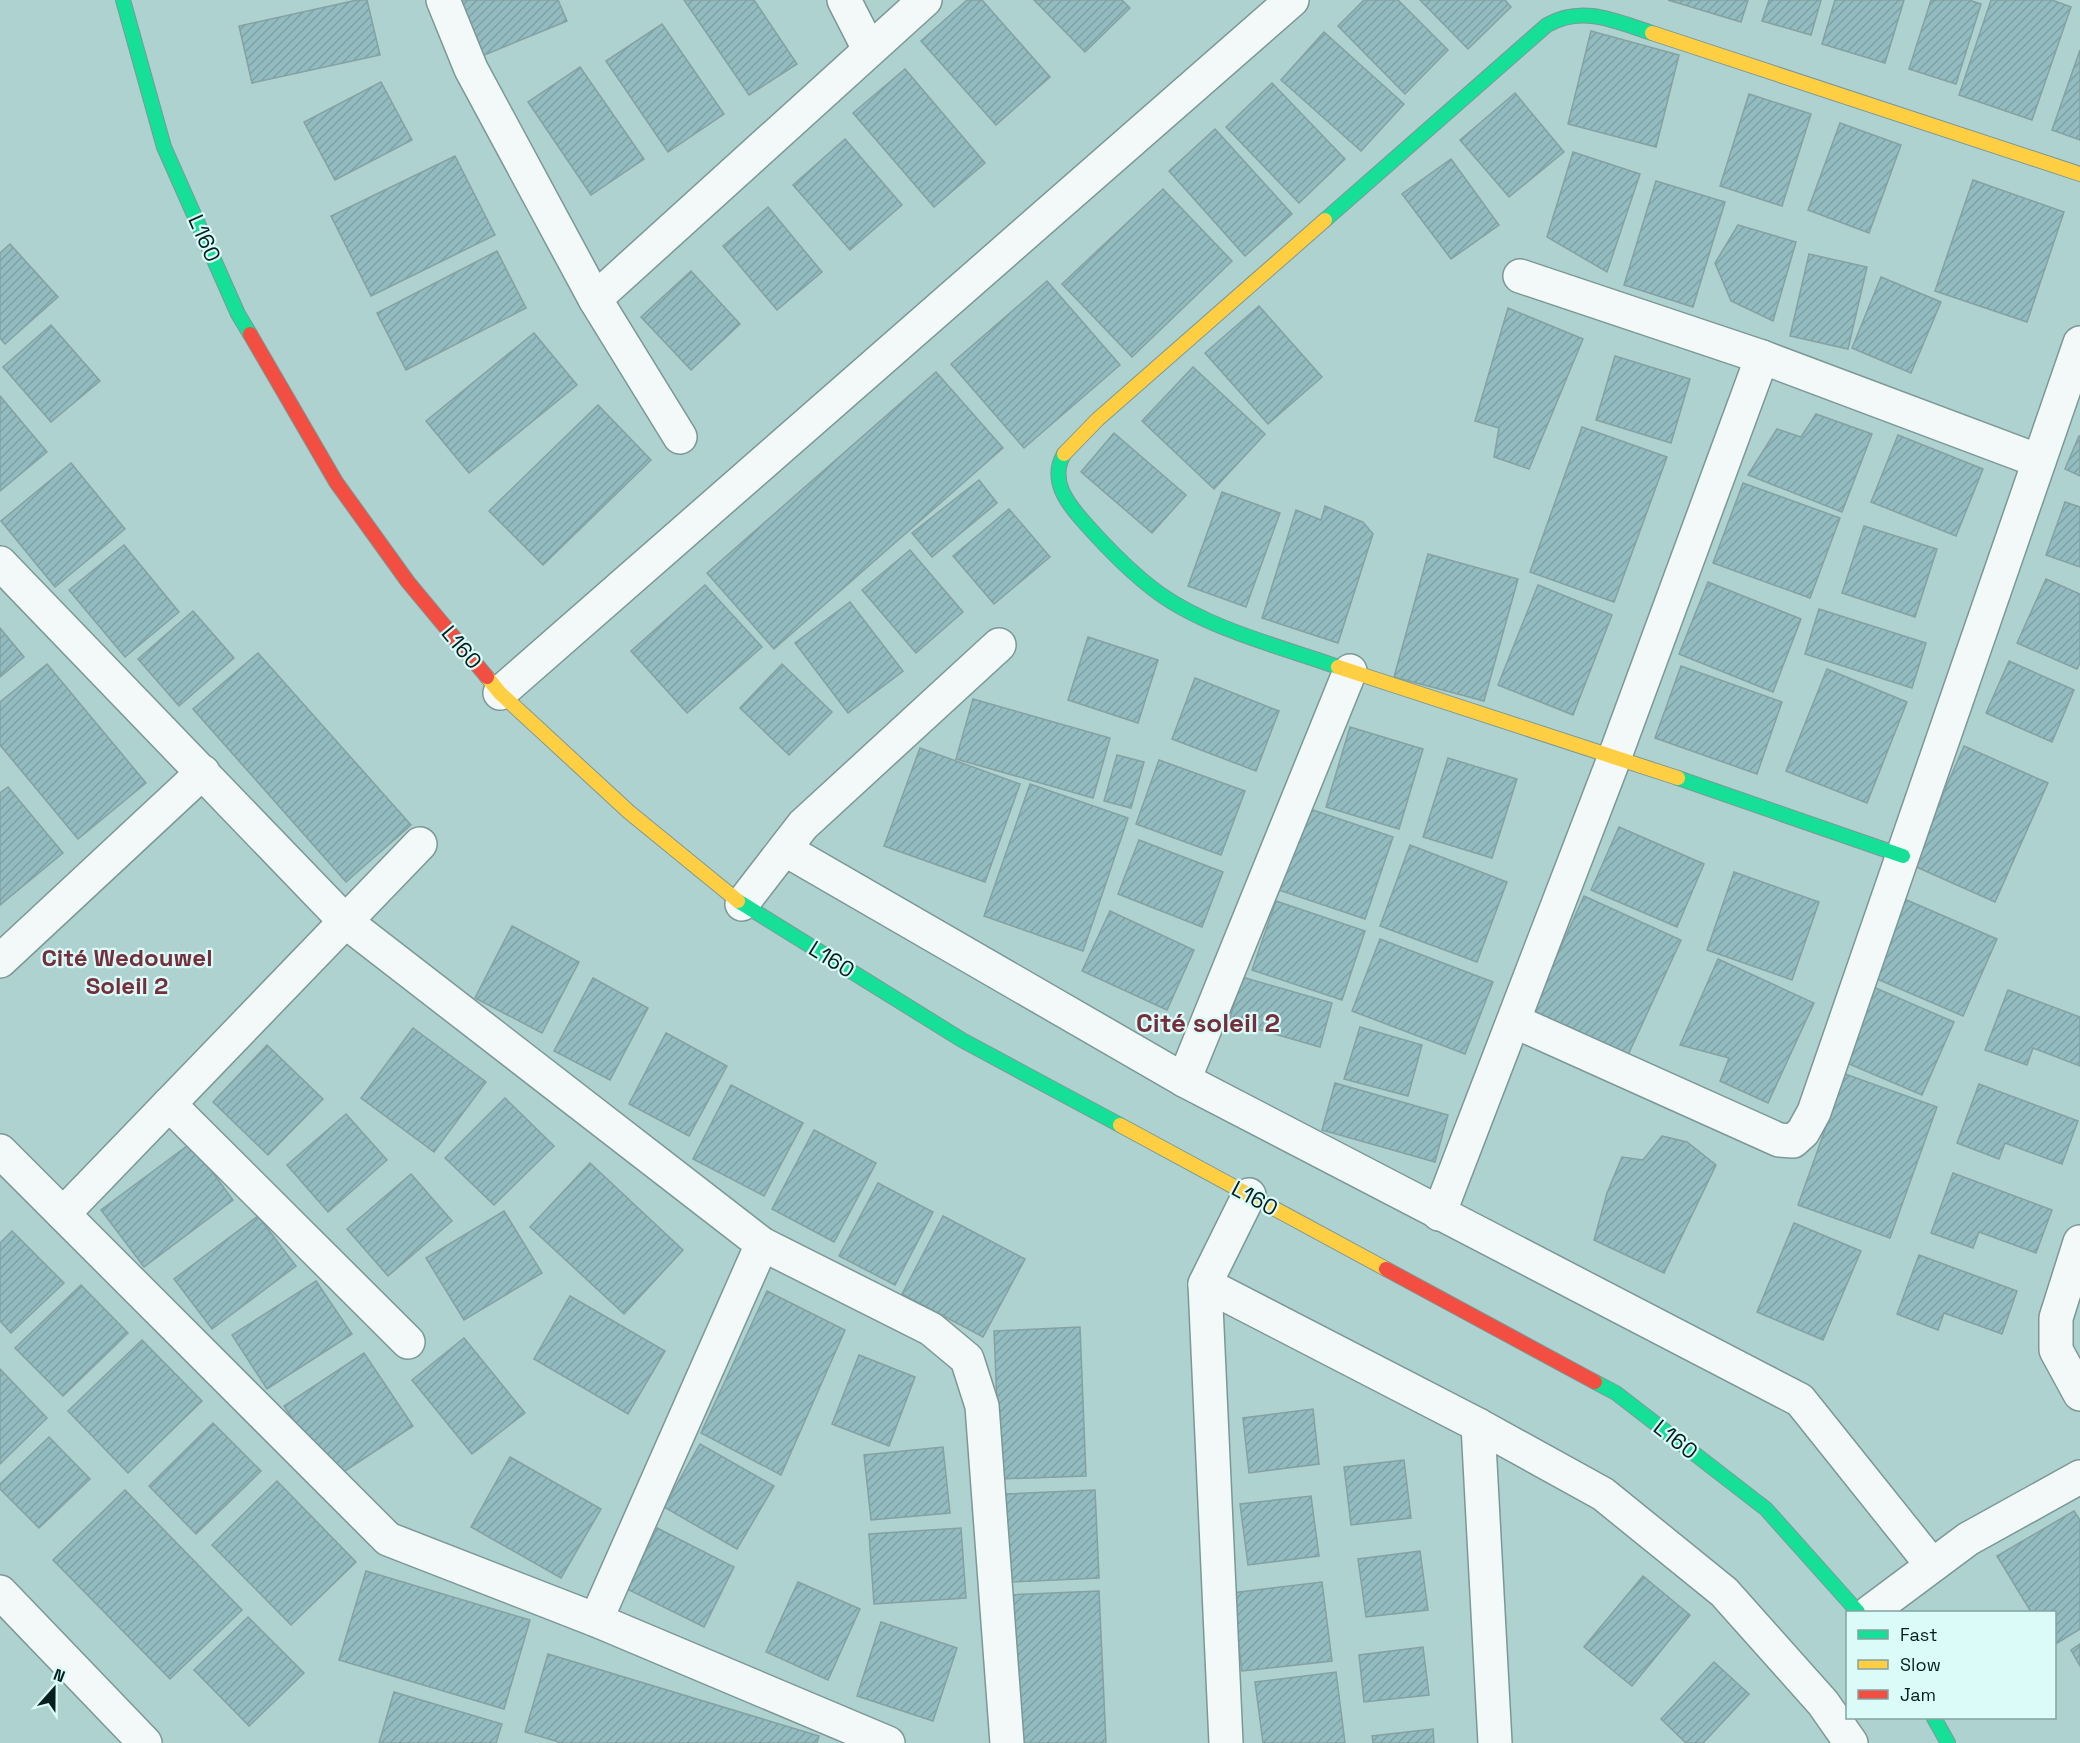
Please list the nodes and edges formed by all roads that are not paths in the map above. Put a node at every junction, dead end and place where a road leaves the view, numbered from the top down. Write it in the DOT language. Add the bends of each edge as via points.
graph roads {
  1 [pos="123,0"];
  2 [pos="443,0"];
  3 [pos="844,0"];
  4 [pos="925,0"];
  5 [pos="1292,0"];
  6 [pos="869,49"];
  7 [pos="2080,174"];
  8 [pos="1520,276"];
  9 [pos="595,299"];
  10 [pos="2080,343"];
  11 [pos="1762,357"];
  12 [pos="680,437"];
  13 [pos="2039,461"];
  14 [pos="0,563"];
  15 [pos="999,645"];
  16 [pos="1350,671"];
  17 [pos="500,693"];
  18 [pos="1615,756"];
  19 [pos="203,772"];
  20 [pos="420,844"];
  21 [pos="786,850"];
  22 [pos="1903,856"];
  23 [pos="742,904"];
  24 [pos="346,922"];
  25 [pos="1,960"];
  26 [pos="1514,1021"];
  27 [pos="1184,1080"];
  28 [pos="169,1104"];
  29 [pos="0,1151"];
  30 [pos="1249,1195"];
  31 [pos="63,1214"];
  32 [pos="1439,1214"];
  33 [pos="2080,1242"];
  34 [pos="762,1244"];
  35 [pos="1204,1284"];
  36 [pos="408,1342"];
  37 [pos="2080,1394"];
  38 [pos="1479,1425"];
  39 [pos="2080,1477"];
  40 [pos="1932,1565"];
  41 [pos="0,1592"];
  42 [pos="1857,1611"];
  43 [pos="1871,1611"];
  44 [pos="596,1620"];
  45 [pos="1935,1719"];
  46 [pos="145,1743"];
  47 [pos="888,1743"];
  48 [pos="1007,1743"];
  49 [pos="1226,1743"];
  50 [pos="1495,1743"];
  51 [pos="1851,1743"];
  52 [pos="1948,1743"];
  1 -- 17 [label="street, L160" via="165,147 238,314 336,482 408,582"];
  2 -- 9 [label="street" via="471,69"];
  3 -- 6 [label="street"];
  4 -- 6 [label="street"];
  5 -- 17 [label="street"];
  6 -- 9 [label="street"];
  7 -- 16 [label="street" via="1596,15 1565,15 1547,25 1098,419 1059,463 1065,501 1110,550 1161,595 1210,621"];
  8 -- 11 [label="street"];
  9 -- 12 [label="street"];
  10 -- 13 [label="street"];
  11 -- 13 [label="street"];
  11 -- 18 [label="street"];
  13 -- 22 [label="street"];
  14 -- 19 [label="street"];
  15 -- 21 [label="street" via="803,825"];
  16 -- 18 [label="street"];
  16 -- 27 [label="street"];
  17 -- 23 [label="street, L160" via="629,812"];
  18 -- 22 [label="street"];
  18 -- 26 [label="street"];
  19 -- 24 [label="street"];
  19 -- 25 [label="street"];
  20 -- 24 [label="street"];
  21 -- 23 [label="street"];
  21 -- 27 [label="street"];
  22 -- 26 [label="street" via="1814,1112 1793,1141 1755,1131"];
  23 -- 30 [label="street, L160" via="962,1040"];
  24 -- 28 [label="street"];
  24 -- 34 [label="street"];
  26 -- 32 [label="street"];
  27 -- 32 [label="street"];
  28 -- 31 [label="street"];
  28 -- 36 [label="street"];
  29 -- 31 [label="street"];
  30 -- 35 [label="street"];
  30 -- 42 [label="street, L160" via="1616,1393 1766,1509"];
  31 -- 44 [label="street" via="388,1539"];
  32 -- 40 [label="street" via="1800,1400"];
  33 -- 37 [label="street" via="2056,1318 2056,1350"];
  34 -- 44 [label="street"];
  34 -- 48 [label="street" via="931,1329 967,1359 982,1406"];
  35 -- 38 [label="street"];
  35 -- 49 [label="street"];
  38 -- 50 [label="street"];
  38 -- 51 [label="street" via="1603,1494 1724,1592 1823,1703"];
  39 -- 40 [label="street" via="1968,1539"];
  40 -- 43 [label="street"];
  41 -- 46 [label="street"];
  44 -- 47 [label="street"];
  45 -- 52 [label="street"];
}
